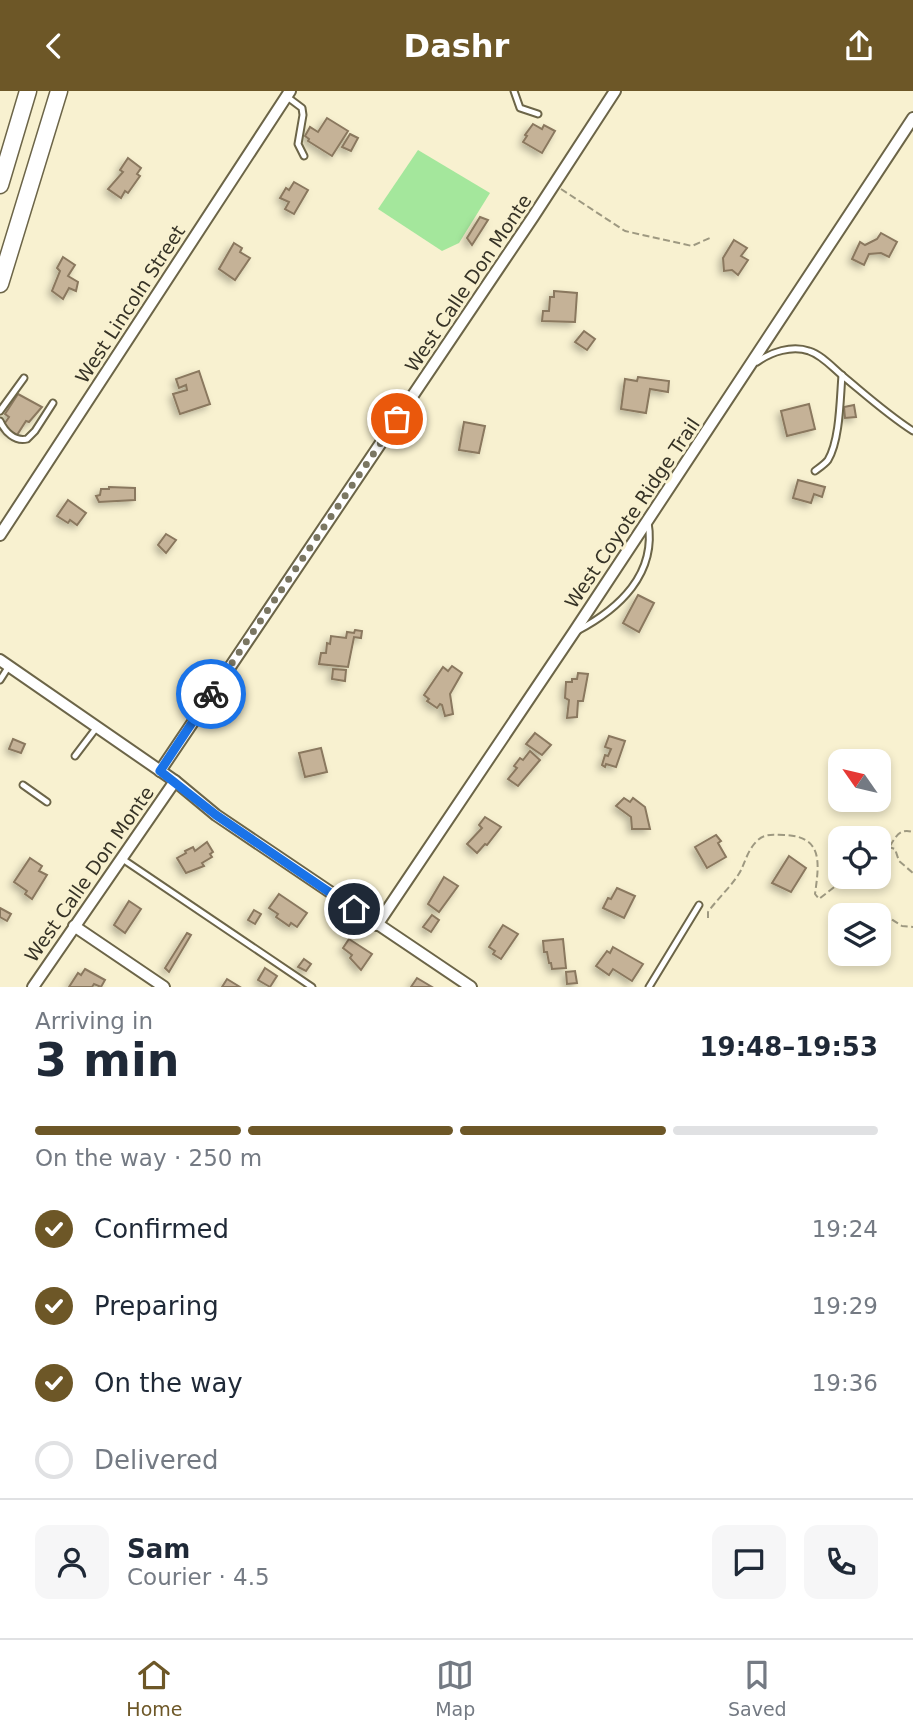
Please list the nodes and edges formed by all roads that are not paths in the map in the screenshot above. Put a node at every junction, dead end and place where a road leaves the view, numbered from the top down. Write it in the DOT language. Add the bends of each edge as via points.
graph roads {
  1 [pos="28,91"];
  2 [pos="59,91"];
  3 [pos="514,91"];
  4 [pos="615,91"];
  5 [pos="288,94"];
  6 [pos="538,114"];
  7 [pos="913,118"];
  8 [pos="304,156"];
  9 [pos="0,185"];
  10 [pos="0,284"];
  11 [pos="751,365"];
  12 [pos="842,375"];
  13 [pos="24,378"];
  14 [pos="53,403"];
  15 [pos="0,411"];
  16 [pos="0,421"];
  17 [pos="913,431"];
  18 [pos="815,471"];
  19 [pos="648,521"];
  20 [pos="0,535"];
  21 [pos="574,632"];
  22 [pos="4,663"];
  23 [pos="0,680"];
  24 [pos="97,727"];
  25 [pos="75,756"];
  26 [pos="160,771"];
  27 [pos="175,781"];
  28 [pos="23,785"];
  29 [pos="47,801"];
  30 [pos="121,858"];
  31 [pos="699,905"];
  32 [pos="377,925"];
  33 [pos="74,926"];
  34 [pos="33,987"];
  35 [pos="164,987"];
  36 [pos="312,987"];
  37 [pos="471,987"];
  38 [pos="649,987"];
  1 -- 9 [label="main road"];
  2 -- 10 [label="main road"];
  3 -- 6 [label="lane" via="520,108"];
  4 -- 26 [label="street, West Calle Don Monte"];
  5 -- 8 [label="lane" via="302,108 298,144"];
  5 -- 20 [label="street, West Lincoln Street"];
  7 -- 11 [label="street, West Coyote Ridge Trail"];
  11 -- 12 [label="lane" via="781,351 808,350"];
  11 -- 19 [label="street, West Coyote Ridge Trail"];
  12 -- 17 [label="lane"];
  12 -- 18 [label="lane" via="832,450"];
  13 -- 15 [label="lane"];
  14 -- 16 [label="lane" via="27,439 16,439"];
  19 -- 21 [label="street, West Coyote Ridge Trail"];
  19 -- 21 [label="lane" via="649,559 632,589 599,619"];
  21 -- 32 [label="street, West Coyote Ridge Trail"];
  22 -- 23 [label="lane"];
  22 -- 24 [label="street"];
  24 -- 25 [label="lane"];
  24 -- 26 [label="street"];
  26 -- 27 [label="street"];
  27 -- 30 [label="street, West Calle Don Monte"];
  27 -- 32 [label="street" via="216,815"];
  28 -- 29 [label="lane"];
  30 -- 33 [label="street, West Calle Don Monte"];
  30 -- 36 [label="lane"];
  31 -- 38 [label="lane"];
  32 -- 37 [label="street"];
  33 -- 34 [label="street, West Calle Don Monte"];
  33 -- 35 [label="street"];
}
